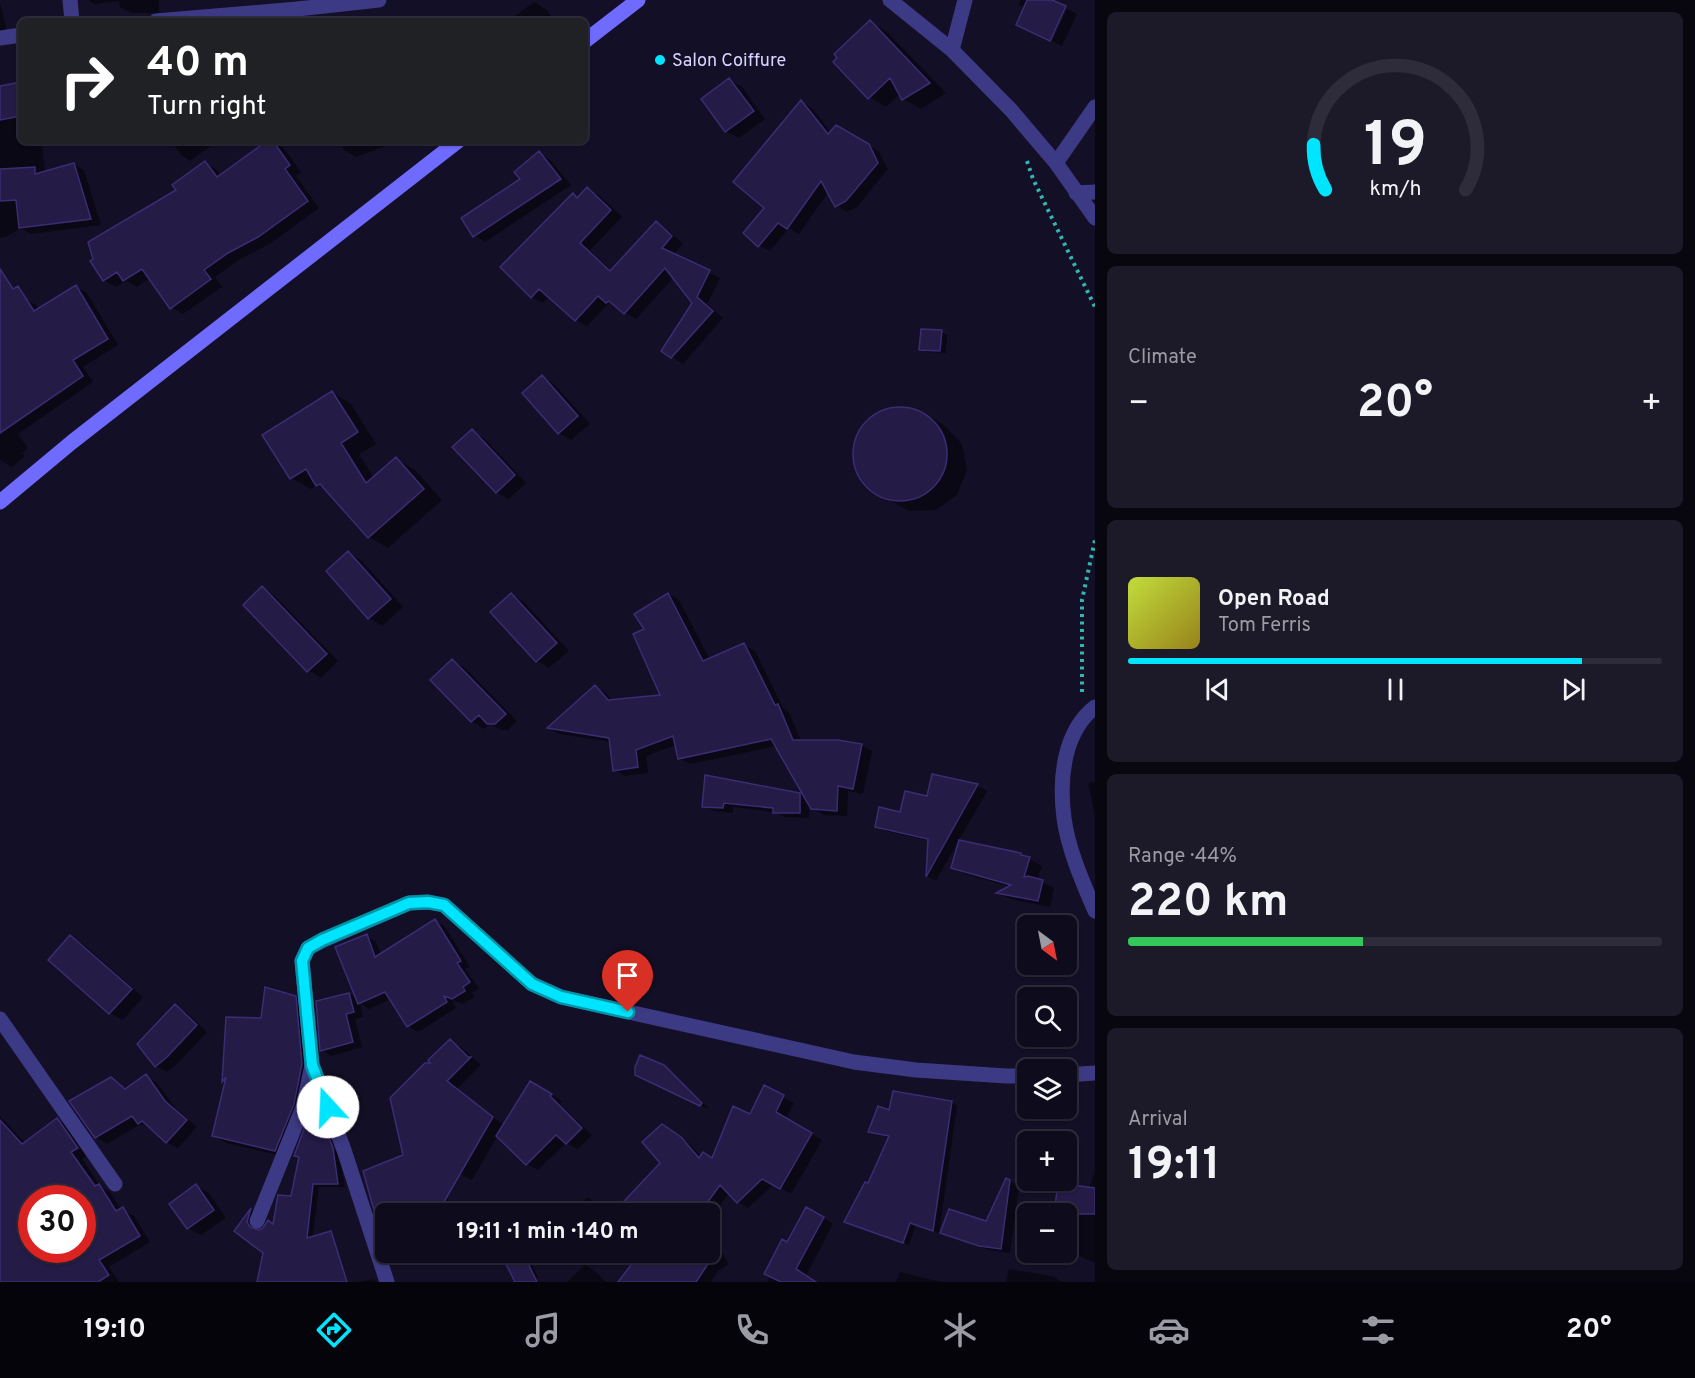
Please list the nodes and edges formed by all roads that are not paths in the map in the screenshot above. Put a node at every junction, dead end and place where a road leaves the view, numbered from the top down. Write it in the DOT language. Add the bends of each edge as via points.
graph roads {
  1 [pos="70,0"];
  2 [pos="379,0"];
  3 [pos="638,0"];
  4 [pos="890,0"];
  5 [pos="965,0"];
  6 [pos="72,18"];
  7 [pos="191,18"];
  8 [pos="18,35"];
  9 [pos="0,38"];
  10 [pos="588,39"];
  11 [pos="952,50"];
  12 [pos="1095,107"];
  13 [pos="454,144"];
  14 [pos="1056,163"];
  15 [pos="1095,192"];
  16 [pos="1076,193"];
  17 [pos="1095,218"];
  18 [pos="0,502"];
  19 [pos="1095,707"];
  20 [pos="1095,911"];
  21 [pos="0,1019"];
  22 [pos="312,1065"];
  23 [pos="1095,1073"];
  24 [pos="1077,1074"];
  25 [pos="1017,1076"];
  26 [pos="115,1184"];
  27 [pos="256,1221"];
  28 [pos="387,1282"];
  1 -- 6 [label="street"];
  2 -- 7 [label="street"];
  3 -- 10 [label="main road"];
  4 -- 11 [label="street"];
  5 -- 11 [label="street"];
  8 -- 9 [label="street"];
  11 -- 14 [label="street"];
  12 -- 14 [label="street"];
  13 -- 18 [label="main road"];
  14 -- 16 [label="street"];
  15 -- 16 [label="street"];
  16 -- 17 [label="street"];
  19 -- 20 [label="street" via="1083,717 1070,741 1063,776 1064,819 1079,875"];
  21 -- 26 [label="street"];
  22 -- 25 [label="street" via="302,961 308,948 409,903 428,902 444,905 532,984 561,997 854,1062"];
  22 -- 27 [label="street" via="303,1107"];
  22 -- 28 [label="street"];
  23 -- 24 [label="street"];
}
